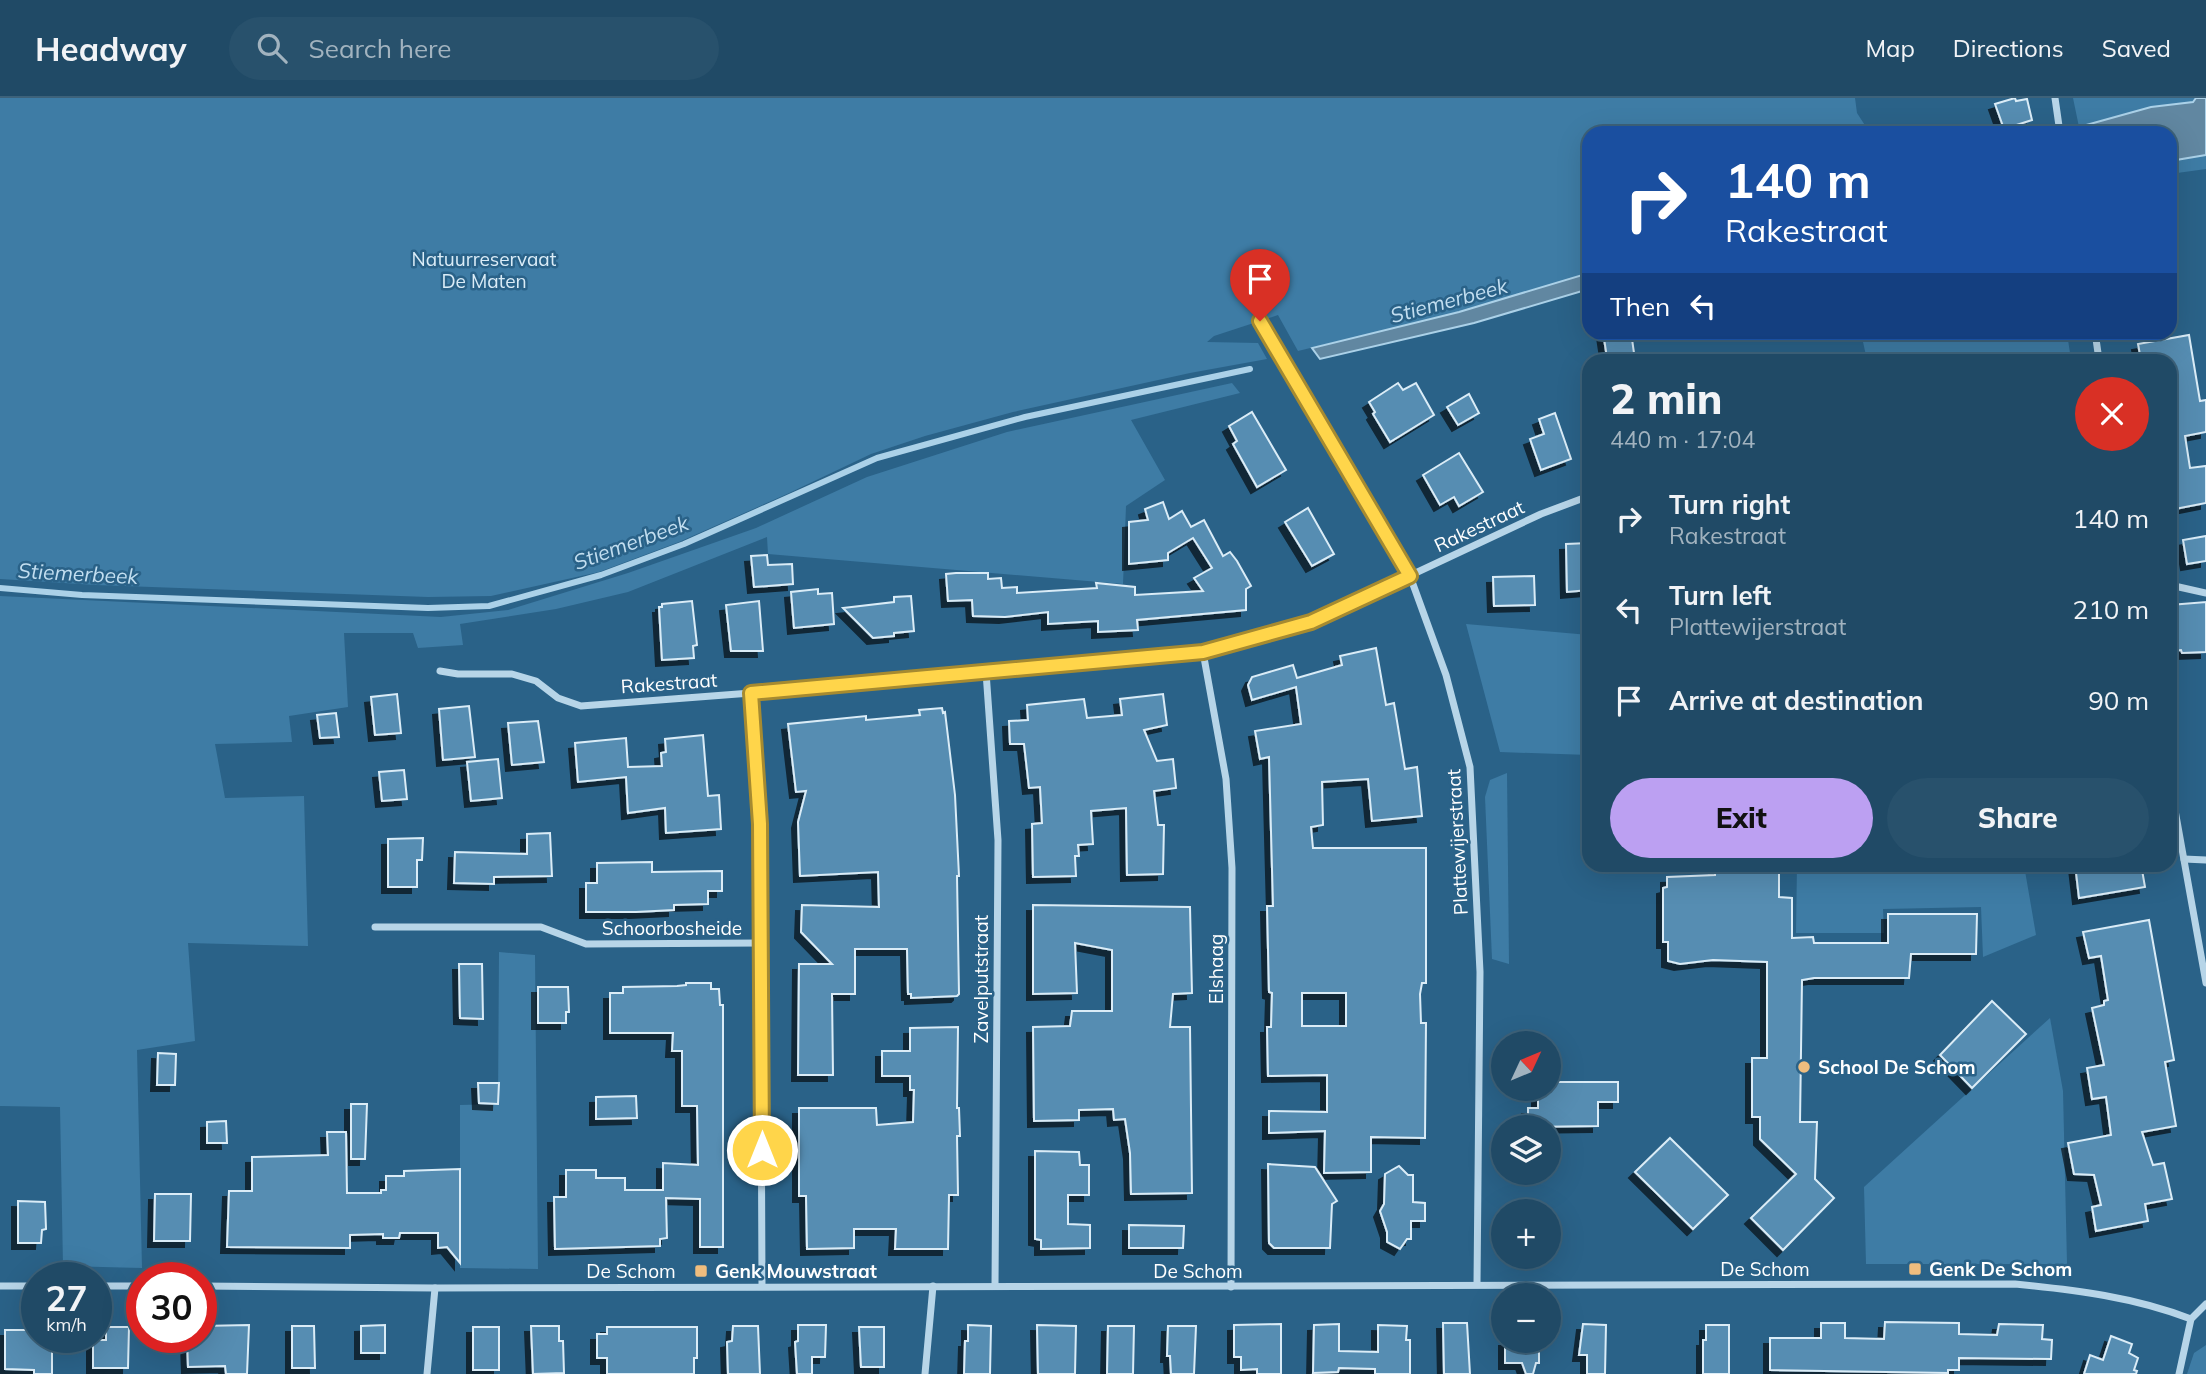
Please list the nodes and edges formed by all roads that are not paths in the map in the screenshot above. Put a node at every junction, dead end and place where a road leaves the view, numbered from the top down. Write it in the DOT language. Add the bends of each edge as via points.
graph roads {
  1 [pos="2055,98"];
  2 [pos="2059,126"];
  3 [pos="1260,321"];
  4 [pos="1582,499"];
  5 [pos="1410,576"];
  6 [pos="2177,587"];
  7 [pos="2206,593"];
  8 [pos="1203,652"];
  9 [pos="440,671"];
  10 [pos="986,673"];
  11 [pos="751,693"];
  12 [pos="2177,820"];
  13 [pos="2184,859"];
  14 [pos="2206,860"];
  15 [pos="375,927"];
  16 [pos="761,943"];
  17 [pos="2206,983"];
  18 [pos="1477,1284"];
  19 [pos="0,1286"];
  20 [pos="21,1286"];
  21 [pos="217,1286"];
  22 [pos="762,1286"];
  23 [pos="933,1286"];
  24 [pos="995,1286"];
  25 [pos="1231,1287"];
  26 [pos="435,1288"];
  27 [pos="2206,1304"];
  28 [pos="2191,1319"];
  29 [pos="426,1374"];
  30 [pos="925,1374"];
  31 [pos="2179,1374"];
  1 -- 2 [label="street"];
  3 -- 5 [label="street, Plattewijerstraat"];
  4 -- 5 [label="street, Rakestraat"];
  5 -- 8 [label="street, Rakestraat" via="1311,622"];
  5 -- 18 [label="street, Plattewijerstraat" via="1447,676 1470,767 1480,972"];
  6 -- 7 [label="street"];
  8 -- 10 [label="street, Rakestraat"];
  8 -- 25 [label="street, Elshaag" via="1226,779 1232,868"];
  9 -- 11 [label="street, Rakestraat" via="512,674 536,681 558,698 581,706"];
  10 -- 11 [label="street, Rakestraat"];
  10 -- 24 [label="street, Zavelputstraat" via="998,840"];
  11 -- 16 [label="street" via="760,824"];
  12 -- 13 [label="street"];
  13 -- 14 [label="street"];
  13 -- 17 [label="street"];
  15 -- 16 [label="street, Schoorbosheide" via="541,927 586,944"];
  16 -- 22 [label="street"];
  18 -- 25 [label="street, De Schom"];
  18 -- 28 [label="street, De Schom" via="2015,1284 2103,1294"];
  19 -- 20 [label="street"];
  21 -- 26 [label="street, De Schom"];
  22 -- 23 [label="street, De Schom"];
  22 -- 26 [label="street, De Schom"];
  23 -- 24 [label="street, De Schom"];
  23 -- 30 [label="street"];
  24 -- 25 [label="street, De Schom"];
  26 -- 29 [label="street"];
  27 -- 28 [label="street"];
  28 -- 31 [label="street"];
}
